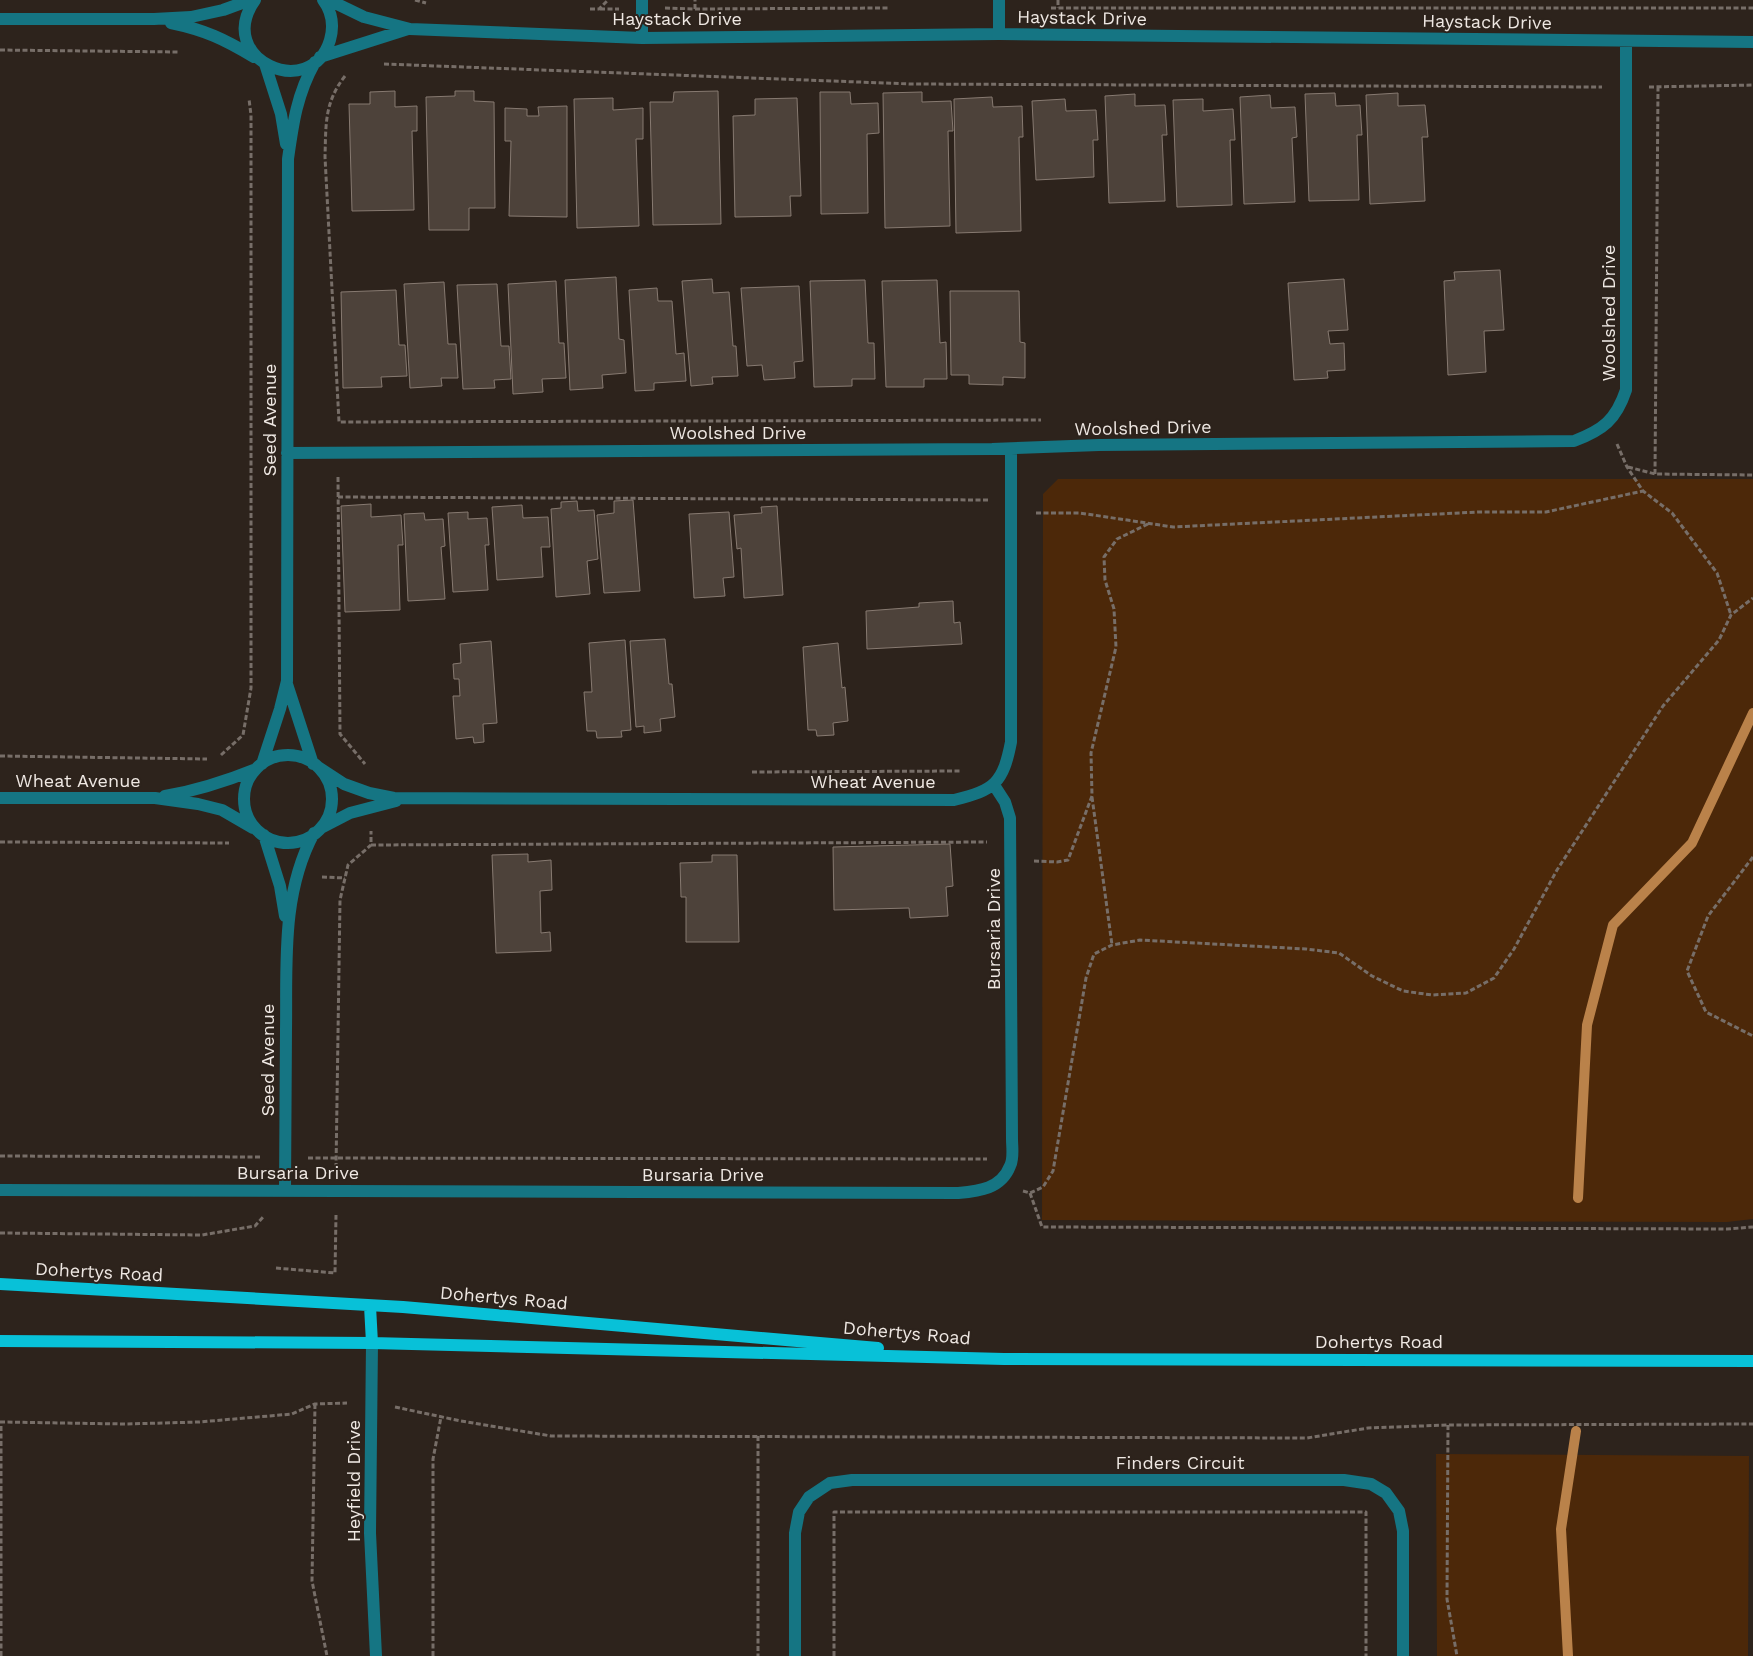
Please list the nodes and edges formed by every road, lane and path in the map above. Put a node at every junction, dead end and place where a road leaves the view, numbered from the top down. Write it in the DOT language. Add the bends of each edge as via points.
graph roads {
  1 [pos="250,0"];
  2 [pos="255,0"];
  3 [pos="323,0"];
  4 [pos="329,0"];
  5 [pos="642,0"];
  6 [pos="999,0"];
  7 [pos="1058,0"];
  8 [pos="890,8"];
  9 [pos="1048,8"];
  10 [pos="1058,8"];
  11 [pos="1753,8"];
  12 [pos="695,9"];
  13 [pos="0,19"];
  14 [pos="154,19"];
  15 [pos="410,29"];
  16 [pos="999,34"];
  17 [pos="642,38"];
  18 [pos="1626,42"];
  19 [pos="1753,42"];
  20 [pos="0,50"];
  21 [pos="185,52"];
  22 [pos="318,59"];
  23 [pos="261,61"];
  24 [pos="378,65"];
  25 [pos="345,74"];
  26 [pos="1753,85"];
  27 [pos="1627,87"];
  28 [pos="1658,87"];
  29 [pos="274,91"];
  30 [pos="288,159"];
  31 [pos="1045,420"];
  32 [pos="339,422"];
  33 [pos="1011,449"];
  34 [pos="287,453"];
  35 [pos="338,453"];
  36 [pos="1655,474"];
  37 [pos="1753,475"];
  38 [pos="1643,491"];
  39 [pos="338,497"];
  40 [pos="1011,513"];
  41 [pos="1150,523"];
  42 [pos="1753,598"];
  43 [pos="1731,615"];
  44 [pos="287,681"];
  45 [pos="0,756"];
  46 [pos="315,765"];
  47 [pos="259,767"];
  48 [pos="746,772"];
  49 [pos="963,772"];
  50 [pos="994,785"];
  51 [pos="369,793"];
  52 [pos="1092,796"];
  53 [pos="0,798"];
  54 [pos="155,798"];
  55 [pos="408,798"];
  56 [pos="372,807"];
  57 [pos="317,831"];
  58 [pos="260,833"];
  59 [pos="0,842"];
  60 [pos="231,843"];
  61 [pos="371,845"];
  62 [pos="1753,857"];
  63 [pos="1011,859"];
  64 [pos="287,931"];
  65 [pos="1112,945"];
  66 [pos="1753,1036"];
  67 [pos="261,1148"];
  68 [pos="0,1156"];
  69 [pos="261,1157"];
  70 [pos="285,1158"];
  71 [pos="336,1158"];
  72 [pos="990,1159"];
  73 [pos="1000,1181"];
  74 [pos="0,1190"];
  75 [pos="285,1190"];
  76 [pos="336,1190"];
  77 [pos="1030,1193"];
  78 [pos="1753,1226"];
  79 [pos="0,1233"];
  80 [pos="276,1268"];
  81 [pos="0,1284"];
  82 [pos="370,1306"];
  83 [pos="0,1341"];
  84 [pos="372,1343"];
  85 [pos="1004,1359"];
  86 [pos="1753,1361"];
  87 [pos="372,1403"];
  88 [pos="315,1404"];
  89 [pos="441,1417"];
  90 [pos="0,1422"];
  91 [pos="1448,1424"];
  92 [pos="1753,1424"];
  93 [pos="758,1436"];
  94 [pos="1,1509"];
  95 [pos="1,1656"];
  96 [pos="327,1656"];
  97 [pos="376,1656"];
  98 [pos="433,1656"];
  99 [pos="758,1656"];
  100 [pos="795,1656"];
  101 [pos="834,1656"];
  102 [pos="1366,1656"];
  103 [pos="1403,1656"];
  104 [pos="1457,1656"];
  1 -- 14 [label="street" via="191,17"];
  2 -- 23 [label="street, Seed Avenue" via="245,21 245,35 250,48"];
  3 -- 22 [label="street, Seed Avenue" via="332,19 332,32 328,46"];
  4 -- 15 [label="street, Haystack Drive" via="364,18"];
  5 -- 17 [label="street"];
  6 -- 16 [label="street"];
  7 -- 10 [label="path"];
  8 -- 12 [label="path"];
  9 -- 10 [label="path"];
  10 -- 11 [label="path"];
  13 -- 14 [label="street"];
  14 -- 23 [label="street" via="216,36"];
  15 -- 17 [label="street, Haystack Drive"];
  15 -- 22 [label="street, Haystack Drive"];
  16 -- 17 [label="street, Haystack Drive"];
  16 -- 18 [label="street, Haystack Drive"];
  18 -- 19 [label="street, Haystack Drive"];
  18 -- 27 [label="street, Woolshed Drive"];
  20 -- 21 [label="path"];
  22 -- 23 [label="street, Haystack Drive" via="310,66 283,71"];
  22 -- 30 [label="street, Seed Avenue" via="300,92"];
  23 -- 29 [label="street, Seed Avenue"];
  24 -- 27 [label="path" via="911,84"];
  25 -- 32 [label="path" via="334,89 326,118 325,138"];
  26 -- 28 [label="path"];
  27 -- 28 [label="path"];
  27 -- 33 [label="street, Woolshed Drive" via="1626,390 1609,423 1596,433 1574,441 1099,445"];
  28 -- 36 [label="path"];
  29 -- 30 [label="street, Seed Avenue"];
  29 -- 45 [label="path" via="246,86 251,115 251,688 244,735 216,759"];
  30 -- 34 [label="street, Seed Avenue"];
  31 -- 32 [label="path"];
  32 -- 35 [label="path"];
  33 -- 35 [label="street, Woolshed Drive"];
  33 -- 40 [label="street"];
  34 -- 35 [label="street, Woolshed Drive"];
  34 -- 44 [label="street, Seed Avenue"];
  35 -- 39 [label="path"];
  36 -- 37 [label="path"];
  36 -- 38 [label="path" via="1627,467"];
  38 -- 41 [label="path" via="1546,512 1478,512 1173,527"];
  38 -- 43 [label="path" via="1672,513 1717,573"];
  39 -- 40 [label="path" via="993,500 993,513"];
  39 -- 51 [label="path" via="340,734 369,770"];
  40 -- 41 [label="path" via="1080,513"];
  40 -- 50 [label="street" via="1011,742 1006,766"];
  41 -- 52 [label="path" via="1117,539 1104,557 1105,580 1114,609 1116,647 1091,753"];
  42 -- 43 [label="path"];
  43 -- 65 [label="path" via="1718,640 1662,706 1557,870 1514,949 1494,978 1466,993 1432,995 1403,991 1372,976 1339,953 1140,940"];
  44 -- 46 [label="street, Seed Avenue" via="305,744"];
  44 -- 47 [label="street, Seed Avenue"];
  46 -- 47 [label="street" via="293,756 279,756"];
  46 -- 51 [label="street, Wheat Avenue" via="344,784"];
  46 -- 57 [label="street" via="326,778 332,805"];
  47 -- 54 [label="street, Wheat Avenue" via="199,790"];
  47 -- 58 [label="street" via="248,780 244,808"];
  48 -- 49 [label="path"];
  50 -- 55 [label="street, Wheat Avenue" via="978,794 954,800"];
  50 -- 63 [label="street, Bursaria Drive" via="1010,818"];
  51 -- 55 [label="street, Wheat Avenue"];
  52 -- 63 [label="path" via="1068,860"];
  52 -- 65 [label="path"];
  53 -- 54 [label="street, Wheat Avenue"];
  54 -- 58 [label="street, Wheat Avenue" via="222,810"];
  55 -- 56 [label="street, Wheat Avenue"];
  56 -- 57 [label="street, Wheat Avenue" via="350,813"];
  56 -- 61 [label="path"];
  57 -- 58 [label="street" via="309,838 282,843"];
  57 -- 64 [label="street, Seed Avenue" via="304,852 294,886"];
  58 -- 64 [label="street, Seed Avenue" via="280,886"];
  59 -- 60 [label="path"];
  61 -- 63 [label="path" via="990,842 991,859"];
  61 -- 71 [label="path" via="348,865 340,900"];
  62 -- 66 [label="path" via="1708,916 1687,971 1706,1012"];
  63 -- 73 [label="street, Bursaria Drive" via="1012,1139 1011,1165"];
  64 -- 70 [label="street, Seed Avenue"];
  65 -- 77 [label="path" via="1094,954 1086,978 1053,1171 1043,1187"];
  67 -- 69 [label="path"];
  68 -- 69 [label="path"];
  69 -- 70 [label="path"];
  70 -- 71 [label="path"];
  70 -- 75 [label="street, Seed Avenue"];
  71 -- 72 [label="path"];
  71 -- 76 [label="path"];
  73 -- 76 [label="street, Bursaria Drive" via="983,1191 958,1193"];
  73 -- 77 [label="path"];
  74 -- 75 [label="street, Bursaria Drive"];
  75 -- 76 [label="street, Bursaria Drive"];
  75 -- 79 [label="path" via="256,1226 202,1235"];
  76 -- 80 [label="path" via="335,1273"];
  77 -- 78 [label="path" via="1042,1227 1727,1229"];
  81 -- 82 [label="main road, Dohertys Road"];
  82 -- 84 [label="main road, Heyfield Drive"];
  82 -- 85 [label="main road, Dohertys Road"];
  83 -- 84 [label="main road, Dohertys Road"];
  84 -- 85 [label="main road, Dohertys Road"];
  84 -- 87 [label="street, Heyfield Drive"];
  85 -- 86 [label="main road, Dohertys Road"];
  87 -- 88 [label="path"];
  87 -- 89 [label="path"];
  87 -- 97 [label="street, Heyfield Drive" via="370,1533"];
  88 -- 90 [label="path" via="292,1414 199,1422"];
  88 -- 96 [label="path" via="312,1581"];
  89 -- 93 [label="path" via="551,1436"];
  89 -- 98 [label="path" via="433,1459"];
  90 -- 94 [label="path"];
  91 -- 92 [label="path"];
  91 -- 93 [label="path" via="1368,1428 1307,1438"];
  91 -- 104 [label="path" via="1447,1599"];
  93 -- 99 [label="path"];
  94 -- 95 [label="path"];
  100 -- 103 [label="street, Finders Circuit" via="795,1533 799,1512 809,1497 830,1483 852,1480 1344,1480 1370,1484 1386,1492 1399,1511 1402,1524"];
  101 -- 102 [label="path" via="834,1512 1366,1512"];
}
